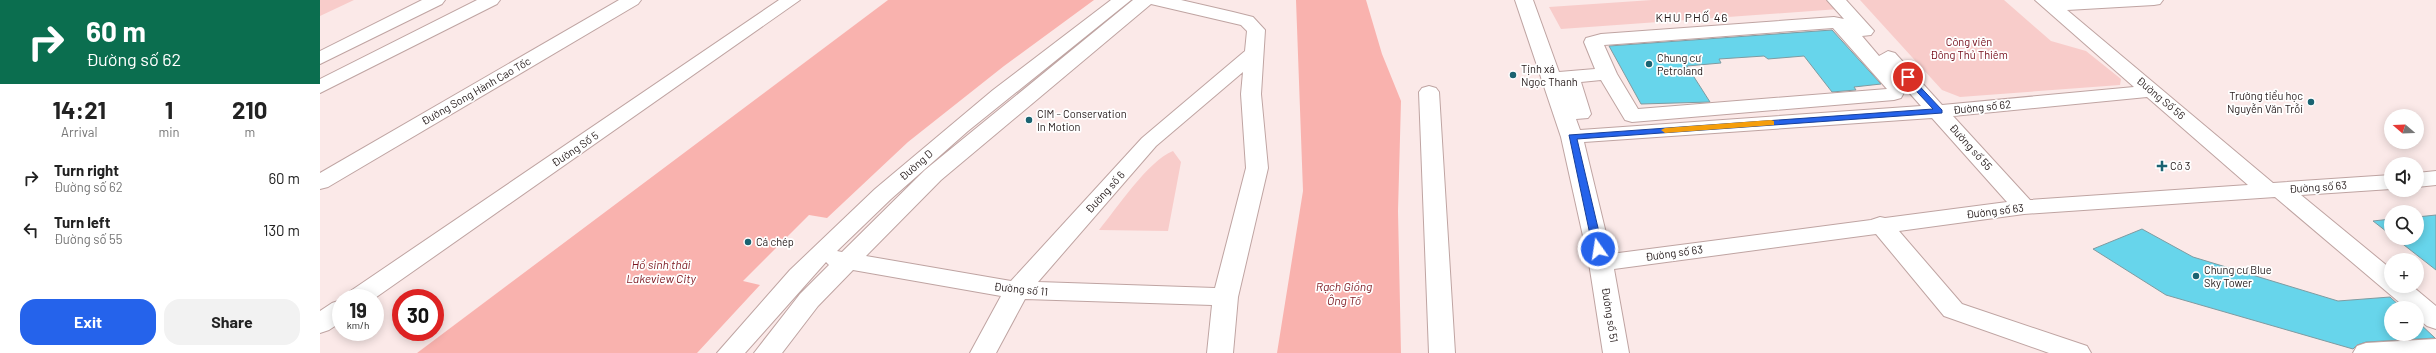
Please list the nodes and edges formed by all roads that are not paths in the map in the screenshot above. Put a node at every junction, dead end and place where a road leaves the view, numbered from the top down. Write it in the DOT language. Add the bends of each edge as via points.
graph roads {
  1 [pos="431,0"];
  2 [pos="436,0"];
  3 [pos="484,0"];
  4 [pos="491,0"];
  5 [pos="632,0"];
  6 [pos="791,0"];
  7 [pos="1122,0"];
  8 [pos="1144,0"];
  9 [pos="1157,0"];
  10 [pos="1524,0"];
  11 [pos="1836,0"];
  12 [pos="2154,0"];
  13 [pos="2048,3"];
  14 [pos="1253,54"];
  15 [pos="320,58"];
  16 [pos="1889,67"];
  17 [pos="1607,74"];
  18 [pos="1560,78"];
  19 [pos="320,86"];
  20 [pos="2152,91"];
  21 [pos="1429,92"];
  22 [pos="1251,94"];
  23 [pos="1203,96"];
  24 [pos="1769,105"];
  25 [pos="1939,112"];
  26 [pos="1581,114"];
  27 [pos="1780,122"];
  28 [pos="1572,137"];
  29 [pos="2436,178"];
  30 [pos="2424,179"];
  31 [pos="320,182"];
  32 [pos="2384,182"];
  33 [pos="2275,190"];
  34 [pos="2024,207"];
  35 [pos="1880,224"];
  36 [pos="819,254"];
  37 [pos="846,262"];
  38 [pos="1601,263"];
  39 [pos="2384,276"];
  40 [pos="371,289"];
  41 [pos="1017,290"];
  42 [pos="2404,293"];
  43 [pos="1225,298"];
  44 [pos="332,316"];
  45 [pos="2436,320"];
  46 [pos="320,324"];
  47 [pos="2436,348"];
  48 [pos="730,353"];
  49 [pos="767,353"];
  50 [pos="983,353"];
  51 [pos="1220,353"];
  52 [pos="1442,353"];
  53 [pos="1616,353"];
  54 [pos="2078,353"];
  55 [pos="2366,353"];
  1 -- 15 [label="main road"];
  2 -- 15 [label="main road"];
  3 -- 19 [label="main road"];
  4 -- 19 [label="main road"];
  5 -- 31 [label="main road, Đường Song Hành Cao Tốc"];
  6 -- 40 [label="main road, Đường Số 5"];
  7 -- 36 [label="main road, Đường D" via="974,115 908,170"];
  8 -- 37 [label="main road, Đường D" via="933,175"];
  9 -- 14 [label="main road" via="1247,21 1256,30"];
  10 -- 18 [label="main road, Đường số 51"];
  11 -- 16 [label="main road, Đường số 55"];
  12 -- 13 [label="main road, Đường Số 56"];
  13 -- 20 [label="main road, Đường Số 56"];
  14 -- 22 [label="main road"];
  14 -- 23 [label="main road, Đường số 6"];
  16 -- 17 [label="main road" via="1840,24 1834,22 1593,42"];
  16 -- 24 [label="main road" via="1896,88 1894,94"];
  16 -- 25 [label="main road, Đường số 55"];
  17 -- 18 [label="main road"];
  17 -- 24 [label="main road" via="1632,116"];
  18 -- 26 [label="main road"];
  18 -- 28 [label="main road, Đường số 51"];
  20 -- 25 [label="main road, Đường số 62"];
  20 -- 33 [label="main road, Đường Số 56"];
  21 -- 52 [label="main road"];
  22 -- 23 [label="main road" via="1223,91"];
  22 -- 43 [label="main road" via="1257,168"];
  23 -- 41 [label="main road, Đường số 6" via="1149,142"];
  24 -- 27 [label="main road"];
  25 -- 27 [label="main road, Đường số 62"];
  25 -- 34 [label="main road, Đường số 55"];
  27 -- 28 [label="main road, Đường số 62"];
  28 -- 38 [label="main road, Đường số 51"];
  29 -- 30 [label="main road"];
  32 -- 33 [label="main road, Đường số 63"];
  33 -- 34 [label="main road, Đường số 63"];
  33 -- 39 [label="main road, Đường Số 56"];
  34 -- 35 [label="main road, Đường số 63"];
  35 -- 38 [label="main road, Đường số 63"];
  35 -- 54 [label="main road" via="1953,310"];
  36 -- 37 [label="main road, Đường số 11"];
  36 -- 48 [label="main road, Đường D"];
  37 -- 41 [label="main road, Đường số 11"];
  37 -- 49 [label="main road, Đường D" via="809,300"];
  38 -- 53 [label="main road, Đường số 51"];
  41 -- 43 [label="main road, Đường số 11"];
  41 -- 50 [label="main road, Đường số 6"];
  42 -- 45 [label="main road"];
  43 -- 51 [label="main road"];
  44 -- 46 [label="main road"];
  47 -- 55 [label="main road"];
}
